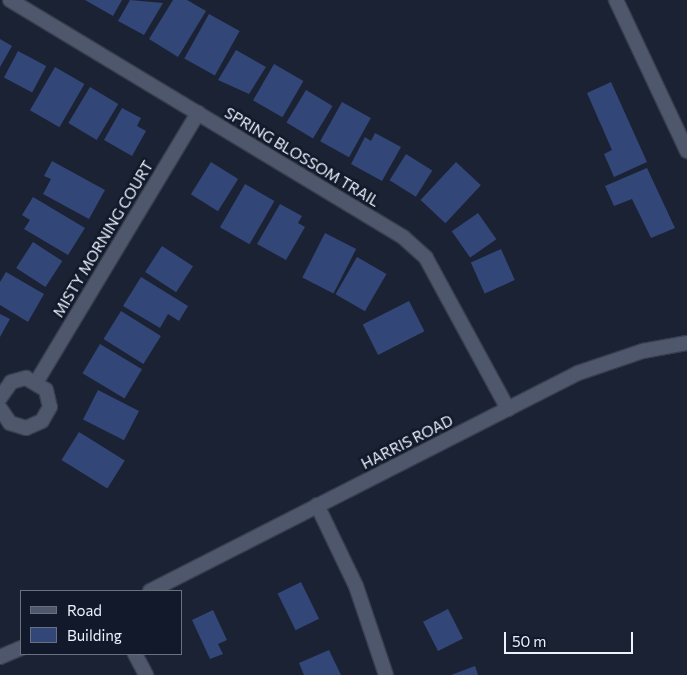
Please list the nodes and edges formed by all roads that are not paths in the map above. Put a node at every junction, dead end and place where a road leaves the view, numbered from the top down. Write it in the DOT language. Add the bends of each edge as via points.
graph roads {
  1 [pos="10,0"];
  2 [pos="616,0"];
  3 [pos="198,113"];
  4 [pos="687,151"];
  5 [pos="687,343"];
  6 [pos="37,381"];
  7 [pos="0,398"];
  8 [pos="0,408"];
  9 [pos="508,409"];
  10 [pos="317,505"];
  11 [pos="152,590"];
  12 [pos="20,648"];
  13 [pos="136,655"];
  14 [pos="0,657"];
  15 [pos="146,675"];
  16 [pos="386,675"];
  1 -- 3 [label="street, SPRING BLOSSOM TRAIL"];
  2 -- 4 [label="street"];
  3 -- 6 [label="street, MISTY MORNING COURT"];
  3 -- 9 [label="street, SPRING BLOSSOM TRAIL" via="403,237 426,258"];
  5 -- 9 [label="street, HARRIS ROAD" via="643,351 578,373"];
  6 -- 7 [label="street" via="18,379 5,388"];
  6 -- 8 [label="street" via="49,398 42,422 18,427 4,418"];
  9 -- 10 [label="street, HARRIS ROAD"];
  10 -- 11 [label="street, HARRIS ROAD"];
  10 -- 16 [label="street" via="356,586"];
  12 -- 14 [label="street"];
  13 -- 15 [label="street"];
}
